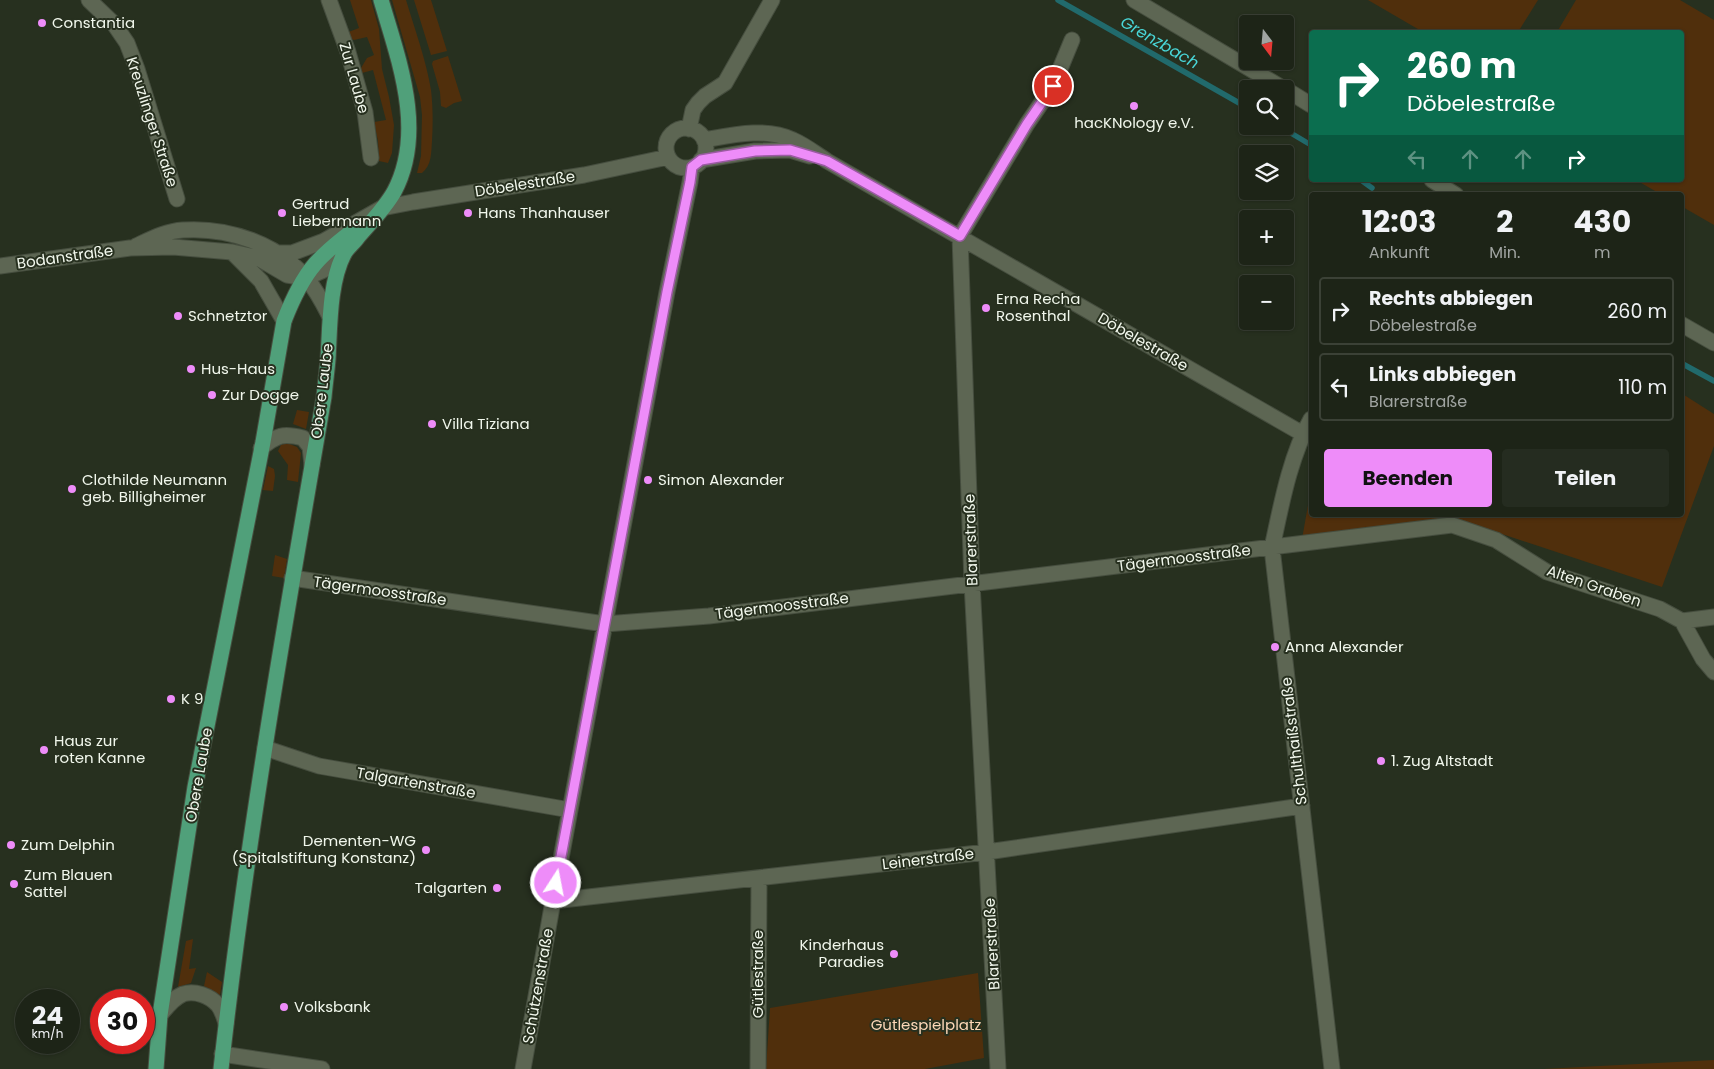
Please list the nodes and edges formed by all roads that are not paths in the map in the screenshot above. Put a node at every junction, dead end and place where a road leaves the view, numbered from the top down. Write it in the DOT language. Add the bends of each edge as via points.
graph roads {
  1 [pos="89,0"];
  2 [pos="328,0"];
  3 [pos="381,0"];
  4 [pos="772,0"];
  5 [pos="1134,0"];
  6 [pos="1072,40"];
  7 [pos="1270,80"];
  8 [pos="1294,95"];
  9 [pos="1309,104"];
  10 [pos="689,129"];
  11 [pos="704,140"];
  12 [pos="668,157"];
  13 [pos="371,158"];
  14 [pos="827,161"];
  15 [pos="696,164"];
  16 [pos="1435,182"];
  17 [pos="1448,192"];
  18 [pos="177,199"];
  19 [pos="382,208"];
  20 [pos="960,236"];
  21 [pos="130,248"];
  22 [pos="232,252"];
  23 [pos="278,253"];
  24 [pos="344,254"];
  25 [pos="0,266"];
  26 [pos="306,278"];
  27 [pos="329,315"];
  28 [pos="284,321"];
  29 [pos="1684,326"];
  30 [pos="1714,343"];
  31 [pos="1309,423"];
  32 [pos="1303,434"];
  33 [pos="261,448"];
  34 [pos="312,467"];
  35 [pos="1272,548"];
  36 [pos="292,578"];
  37 [pos="972,583"];
  38 [pos="1714,617"];
  39 [pos="1682,621"];
  40 [pos="606,624"];
  41 [pos="1714,672"];
  42 [pos="265,748"];
  43 [pos="1302,806"];
  44 [pos="570,810"];
  45 [pos="987,852"];
  46 [pos="759,878"];
  47 [pos="553,901"];
  48 [pos="160,1015"];
  49 [pos="226,1023"];
  50 [pos="222,1062"];
  51 [pos="156,1069"];
  52 [pos="322,1069"];
  53 [pos="523,1069"];
  54 [pos="758,1069"];
  55 [pos="998,1069"];
  56 [pos="1332,1069"];
  1 -- 18 [label="street, Kreuzlinger Straße" via="114,24 126,43 143,86"];
  2 -- 13 [label="street, Zur Laube" via="348,52 365,112"];
  3 -- 19 [label="main road" via="410,124 404,168 393,194"];
  4 -- 10 [label="street" via="725,83 698,103"];
  5 -- 7 [label="street"];
  6 -- 20 [label="street" via="1053,86"];
  8 -- 9 [label="street"];
  10 -- 11 [label="street"];
  10 -- 12 [label="street" via="675,131 670,136 666,150"];
  11 -- 14 [label="street, Döbelestraße" via="770,133 793,139"];
  11 -- 15 [label="street" via="706,147"];
  12 -- 15 [label="street, Döbelestraße" via="685,168"];
  12 -- 19 [label="street, Döbelestraße" via="584,175"];
  14 -- 15 [label="street, Döbelestraße" via="790,150 755,151"];
  14 -- 20 [label="street, Döbelestraße"];
  15 -- 40 [label="street, Schützenstraße" via="667,292"];
  16 -- 17 [label="street"];
  19 -- 23 [label="street, Döbelestraße" via="324,241 292,253"];
  19 -- 24 [label="main road"];
  19 -- 26 [label="main road, Döbelestraße" via="322,257"];
  20 -- 32 [label="street, Döbelestraße"];
  20 -- 37 [label="street, Blarerstraße"];
  21 -- 22 [label="street, Bodanstraße"];
  21 -- 23 [label="street, Bodanstraße" via="160,235 183,230 223,232"];
  21 -- 25 [label="street, Bodanstraße"];
  22 -- 26 [label="street" via="258,258 287,275"];
  22 -- 28 [label="street" via="262,281"];
  23 -- 26 [label="street, Bodanstraße"];
  24 -- 26 [label="street" via="324,270"];
  24 -- 27 [label="main road"];
  26 -- 27 [label="street, Bodanstraße"];
  26 -- 28 [label="main road, Obere Laube"];
  27 -- 34 [label="main road, Obere Laube" via="324,397"];
  28 -- 33 [label="main road, Obere Laube"];
  29 -- 30 [label="street"];
  31 -- 32 [label="street, Schulthaißstraße"];
  32 -- 35 [label="street, Schulthaißstraße"];
  33 -- 34 [label="street, Obere Laube" via="287,434 303,438 310,448"];
  33 -- 48 [label="main road, Obere Laube" via="195,787"];
  34 -- 36 [label="main road, Obere Laube"];
  35 -- 37 [label="street, Tägermoosstraße"];
  35 -- 39 [label="street, Alten Graben" via="1452,526 1496,540 1547,572 1660,609"];
  35 -- 43 [label="street, Schulthaißstraße"];
  36 -- 40 [label="street, Tägermoosstraße"];
  36 -- 42 [label="main road, Obere Laube"];
  37 -- 40 [label="street, Tägermoosstraße" via="709,616"];
  37 -- 45 [label="street, Blarerstraße"];
  38 -- 39 [label="street"];
  39 -- 41 [label="street"];
  40 -- 44 [label="street, Schützenstraße"];
  42 -- 44 [label="street, Talgartenstraße" via="319,766"];
  42 -- 49 [label="main road, Obere Laube"];
  43 -- 45 [label="street, Leinerstraße"];
  43 -- 56 [label="street, Schulthaißstraße"];
  44 -- 47 [label="street, Schützenstraße"];
  45 -- 46 [label="street, Leinerstraße"];
  45 -- 55 [label="street, Blarerstraße"];
  46 -- 47 [label="street, Leinerstraße"];
  46 -- 54 [label="street, Gütlestraße"];
  47 -- 53 [label="street, Schützenstraße"];
  48 -- 49 [label="street" via="183,994 195,992 220,1006"];
  48 -- 51 [label="main road, Obere Laube"];
  49 -- 50 [label="main road, Obere Laube"];
  50 -- 52 [label="street"];
}
